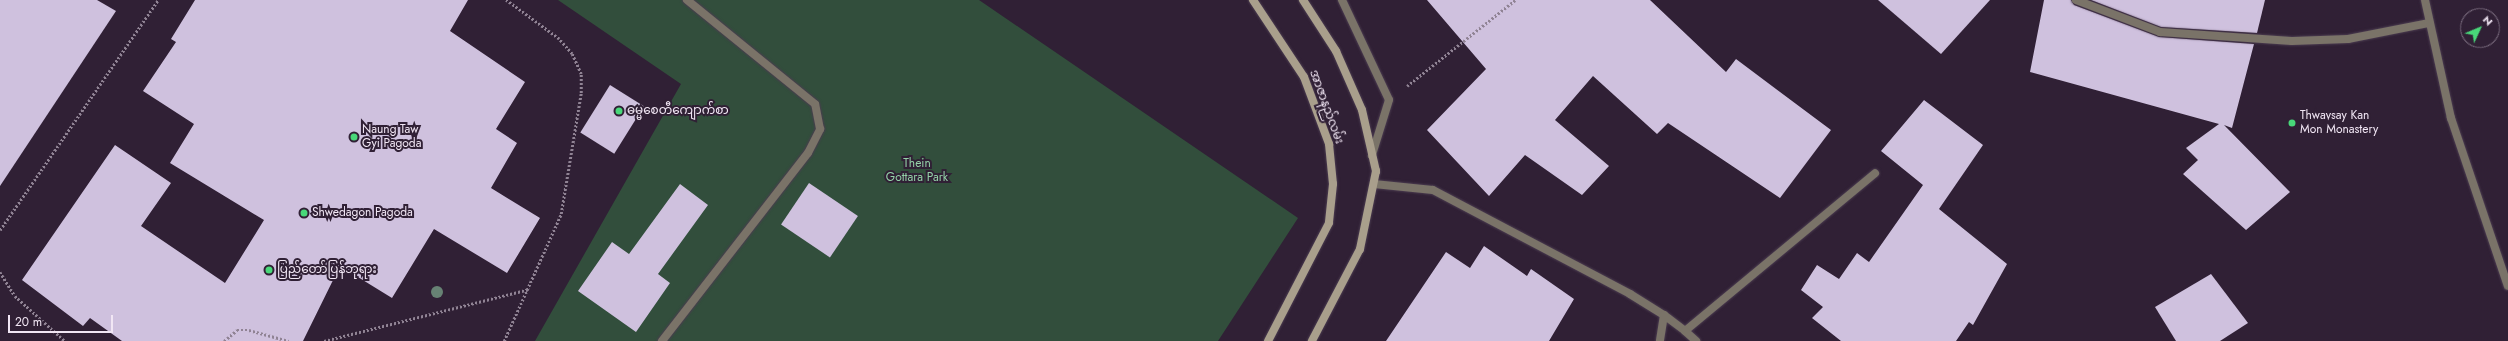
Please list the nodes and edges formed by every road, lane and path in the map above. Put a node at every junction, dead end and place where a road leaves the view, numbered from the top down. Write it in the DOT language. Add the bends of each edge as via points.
graph roads {
  1 [pos="158,0"];
  2 [pos="506,0"];
  3 [pos="687,0"];
  4 [pos="1253,0"];
  5 [pos="1303,0"];
  6 [pos="1342,0"];
  7 [pos="1515,0"];
  8 [pos="2076,0"];
  9 [pos="2425,0"];
  10 [pos="2429,23"];
  11 [pos="1389,100"];
  12 [pos="1372,156"];
  13 [pos="1875,172"];
  14 [pos="1374,184"];
  15 [pos="0,230"];
  16 [pos="0,272"];
  17 [pos="2508,286"];
  18 [pos="531,289"];
  19 [pos="1664,315"];
  20 [pos="1685,331"];
  21 [pos="66,341"];
  22 [pos="224,341"];
  23 [pos="289,341"];
  24 [pos="324,341"];
  25 [pos="504,341"];
  26 [pos="662,341"];
  27 [pos="1268,341"];
  28 [pos="1312,341"];
  29 [pos="1660,341"];
  30 [pos="1696,341"];
  1 -- 15 [label="path"];
  2 -- 18 [label="path" via="558,39 572,54 581,74 582,93 561,214"];
  3 -- 26 [label="street" via="815,104 820,128 808,153"];
  4 -- 27 [label="main road, အာဇာနည်လမ်း" via="1304,76 1329,144 1333,184 1329,223"];
  5 -- 12 [label="main road" via="1336,51 1362,110"];
  6 -- 11 [label="street"];
  7 -- 11 [label="path"];
  8 -- 10 [label="street" via="2160,32 2292,41 2348,39"];
  9 -- 10 [label="street"];
  10 -- 17 [label="street" via="2451,118"];
  11 -- 12 [label="street"];
  12 -- 14 [label="main road"];
  13 -- 20 [label="street"];
  14 -- 19 [label="street" via="1433,190"];
  14 -- 28 [label="main road" via="1360,249"];
  16 -- 21 [label="path" via="16,296"];
  18 -- 24 [label="path"];
  18 -- 25 [label="path"];
  19 -- 20 [label="street"];
  19 -- 29 [label="street"];
  20 -- 30 [label="street"];
  22 -- 23 [label="path" via="237,330 249,330"];
}
